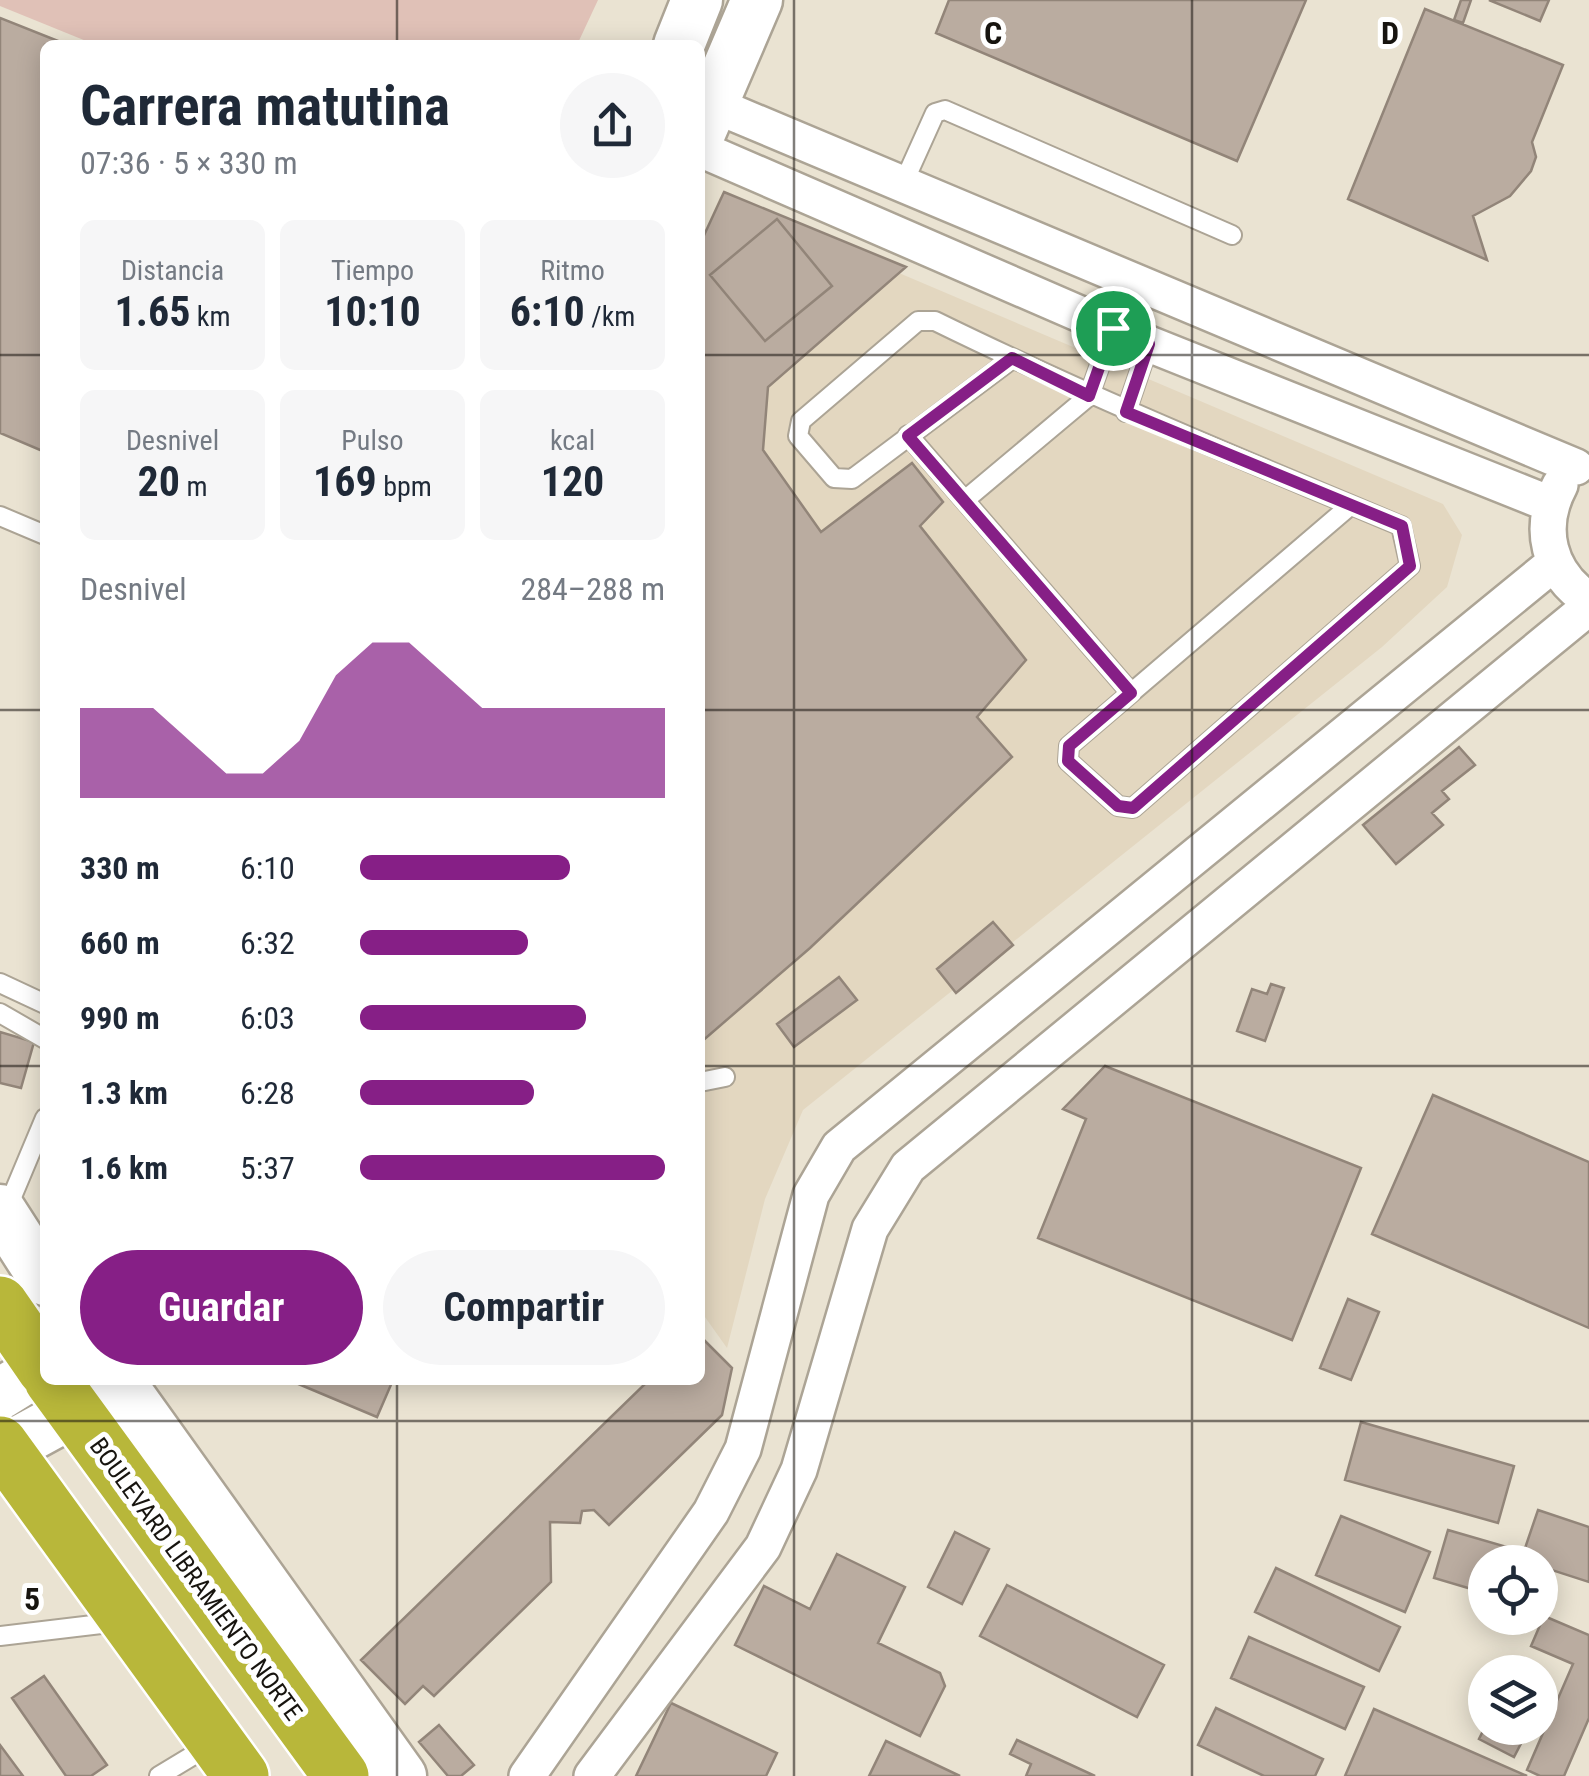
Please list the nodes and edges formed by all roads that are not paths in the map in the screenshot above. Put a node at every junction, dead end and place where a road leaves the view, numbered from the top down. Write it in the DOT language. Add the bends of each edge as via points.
graph roads {
  1 [pos="757,0"];
  2 [pos="705,117"];
  3 [pos="705,122"];
  4 [pos="705,122"];
  5 [pos="903,184"];
  6 [pos="1232,235"];
  7 [pos="1113,328"];
  8 [pos="1149,344"];
  9 [pos="1012,358"];
  10 [pos="1089,396"];
  11 [pos="1126,412"];
  12 [pos="908,436"];
  13 [pos="1582,461"];
  14 [pos="965,500"];
  15 [pos="1351,504"];
  16 [pos="1550,504"];
  17 [pos="0,516"];
  18 [pos="40,533"];
  19 [pos="1553,564"];
  20 [pos="1589,604"];
  21 [pos="1131,693"];
  22 [pos="0,982"];
  23 [pos="40,1002"];
  24 [pos="0,1013"];
  25 [pos="40,1036"];
  26 [pos="725,1077"];
  27 [pos="705,1081"];
  28 [pos="40,1129"];
  29 [pos="2,1213"];
  30 [pos="31,1278"];
  31 [pos="40,1355"];
  32 [pos="41,1385"];
  33 [pos="46,1385"];
  34 [pos="135,1385"];
  35 [pos="1,1449"];
  36 [pos="129,1621"];
  37 [pos="0,1636"];
  38 [pos="229,1759"];
  39 [pos="159,1776"];
  40 [pos="341,1776"];
  41 [pos="402,1776"];
  42 [pos="527,1776"];
  43 [pos="592,1776"];
  1 -- 2 [label="street"];
  3 -- 5 [label="street"];
  4 -- 7 [label="street"];
  5 -- 6 [label="lane" via="935,113 946,110"];
  5 -- 13 [label="street"];
  7 -- 8 [label="street"];
  7 -- 10 [label="lane"];
  8 -- 11 [label="lane"];
  8 -- 16 [label="street"];
  9 -- 10 [label="lane"];
  9 -- 12 [label="lane"];
  9 -- 12 [label="lane" via="935,321 918,321 801,421 798,436 834,478 852,479"];
  10 -- 11 [label="lane"];
  10 -- 14 [label="lane"];
  11 -- 15 [label="lane"];
  12 -- 14 [label="lane"];
  13 -- 16 [label="street"];
  14 -- 21 [label="lane"];
  15 -- 21 [label="lane"];
  15 -- 21 [label="lane" via="1402,526 1410,566 1133,808 1118,806 1068,761 1069,746"];
  16 -- 19 [label="street"];
  17 -- 18 [label="lane"];
  19 -- 20 [label="street"];
  19 -- 42 [label="street" via="839,1147 811,1195 743,1449 711,1512"];
  20 -- 43 [label="street" via="908,1166 870,1229 798,1470 763,1547"];
  22 -- 23 [label="lane"];
  24 -- 25 [label="lane"];
  26 -- 27 [label="lane"];
  28 -- 29 [label="lane"];
  29 -- 30 [label="street"];
  30 -- 31 [label="highway, BOULEVARD LIBRAMIENTO NORTE"];
  32 -- 35 [label="street"];
  33 -- 40 [label="highway, BOULEVARD LIBRAMIENTO NORTE"];
  34 -- 41 [label="street" via="172,1455"];
  35 -- 36 [label="highway"];
  36 -- 37 [label="lane"];
  36 -- 38 [label="highway"];
  38 -- 39 [label="lane"];
}
